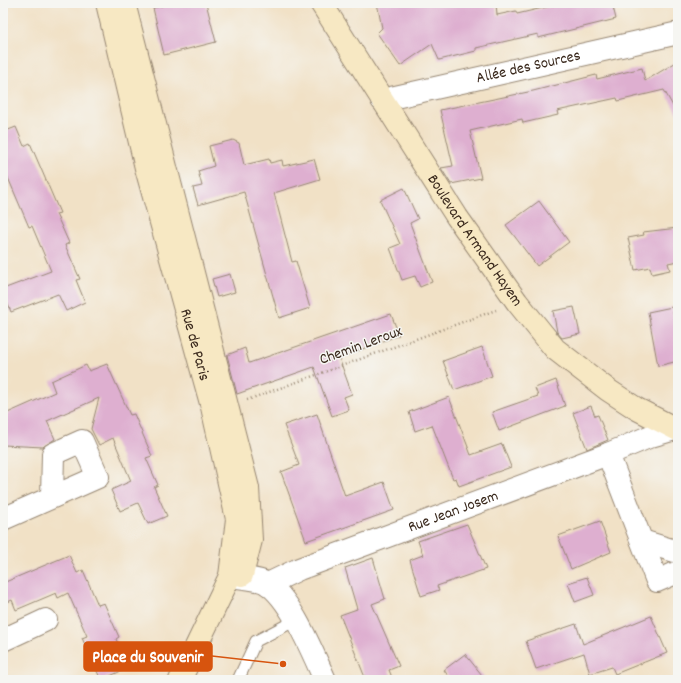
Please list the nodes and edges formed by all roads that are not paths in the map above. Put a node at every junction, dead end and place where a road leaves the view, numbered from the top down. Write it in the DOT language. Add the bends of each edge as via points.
graph roads {
  1 [pos="107,3"];
  2 [pos="124,3"];
  3 [pos="321,3"];
  4 [pos="674,34"];
  5 [pos="382,100"];
  6 [pos="677,430"];
  7 [pos="608,454"];
  8 [pos="52,497"];
  9 [pos="3,519"];
  10 [pos="642,541"];
  11 [pos="678,552"];
  12 [pos="678,572"];
  13 [pos="236,577"];
  14 [pos="268,584"];
  15 [pos="46,620"];
  16 [pos="296,620"];
  17 [pos="3,640"];
  18 [pos="180,680"];
  19 [pos="194,680"];
  20 [pos="238,680"];
  21 [pos="325,680"];
  1 -- 13 [label="main road, Rue de Paris" via="146,168 212,407 231,491 237,519"];
  2 -- 13 [label="main road, Rue de Paris" via="248,488 251,540"];
  3 -- 5 [label="main road, Boulevard Armand Hayem"];
  4 -- 5 [label="street, Allée des Sources"];
  5 -- 6 [label="main road, Boulevard Armand Hayem" via="457,217 517,302 555,349 632,405"];
  6 -- 7 [label="street, Rue Jean Josem" via="651,436"];
  7 -- 10 [label="street"];
  7 -- 14 [label="street, Rue Jean Josem" via="299,569"];
  8 -- 9 [label="street"];
  10 -- 11 [label="street"];
  10 -- 12 [label="street" via="657,581"];
  13 -- 14 [label="street"];
  13 -- 18 [label="main road, Rue de Paris"];
  13 -- 19 [label="main road, Rue de Paris" via="237,591"];
  14 -- 16 [label="street" via="277,592"];
  15 -- 17 [label="street"];
  16 -- 20 [label="lane" via="256,641"];
  16 -- 21 [label="street"];
}
